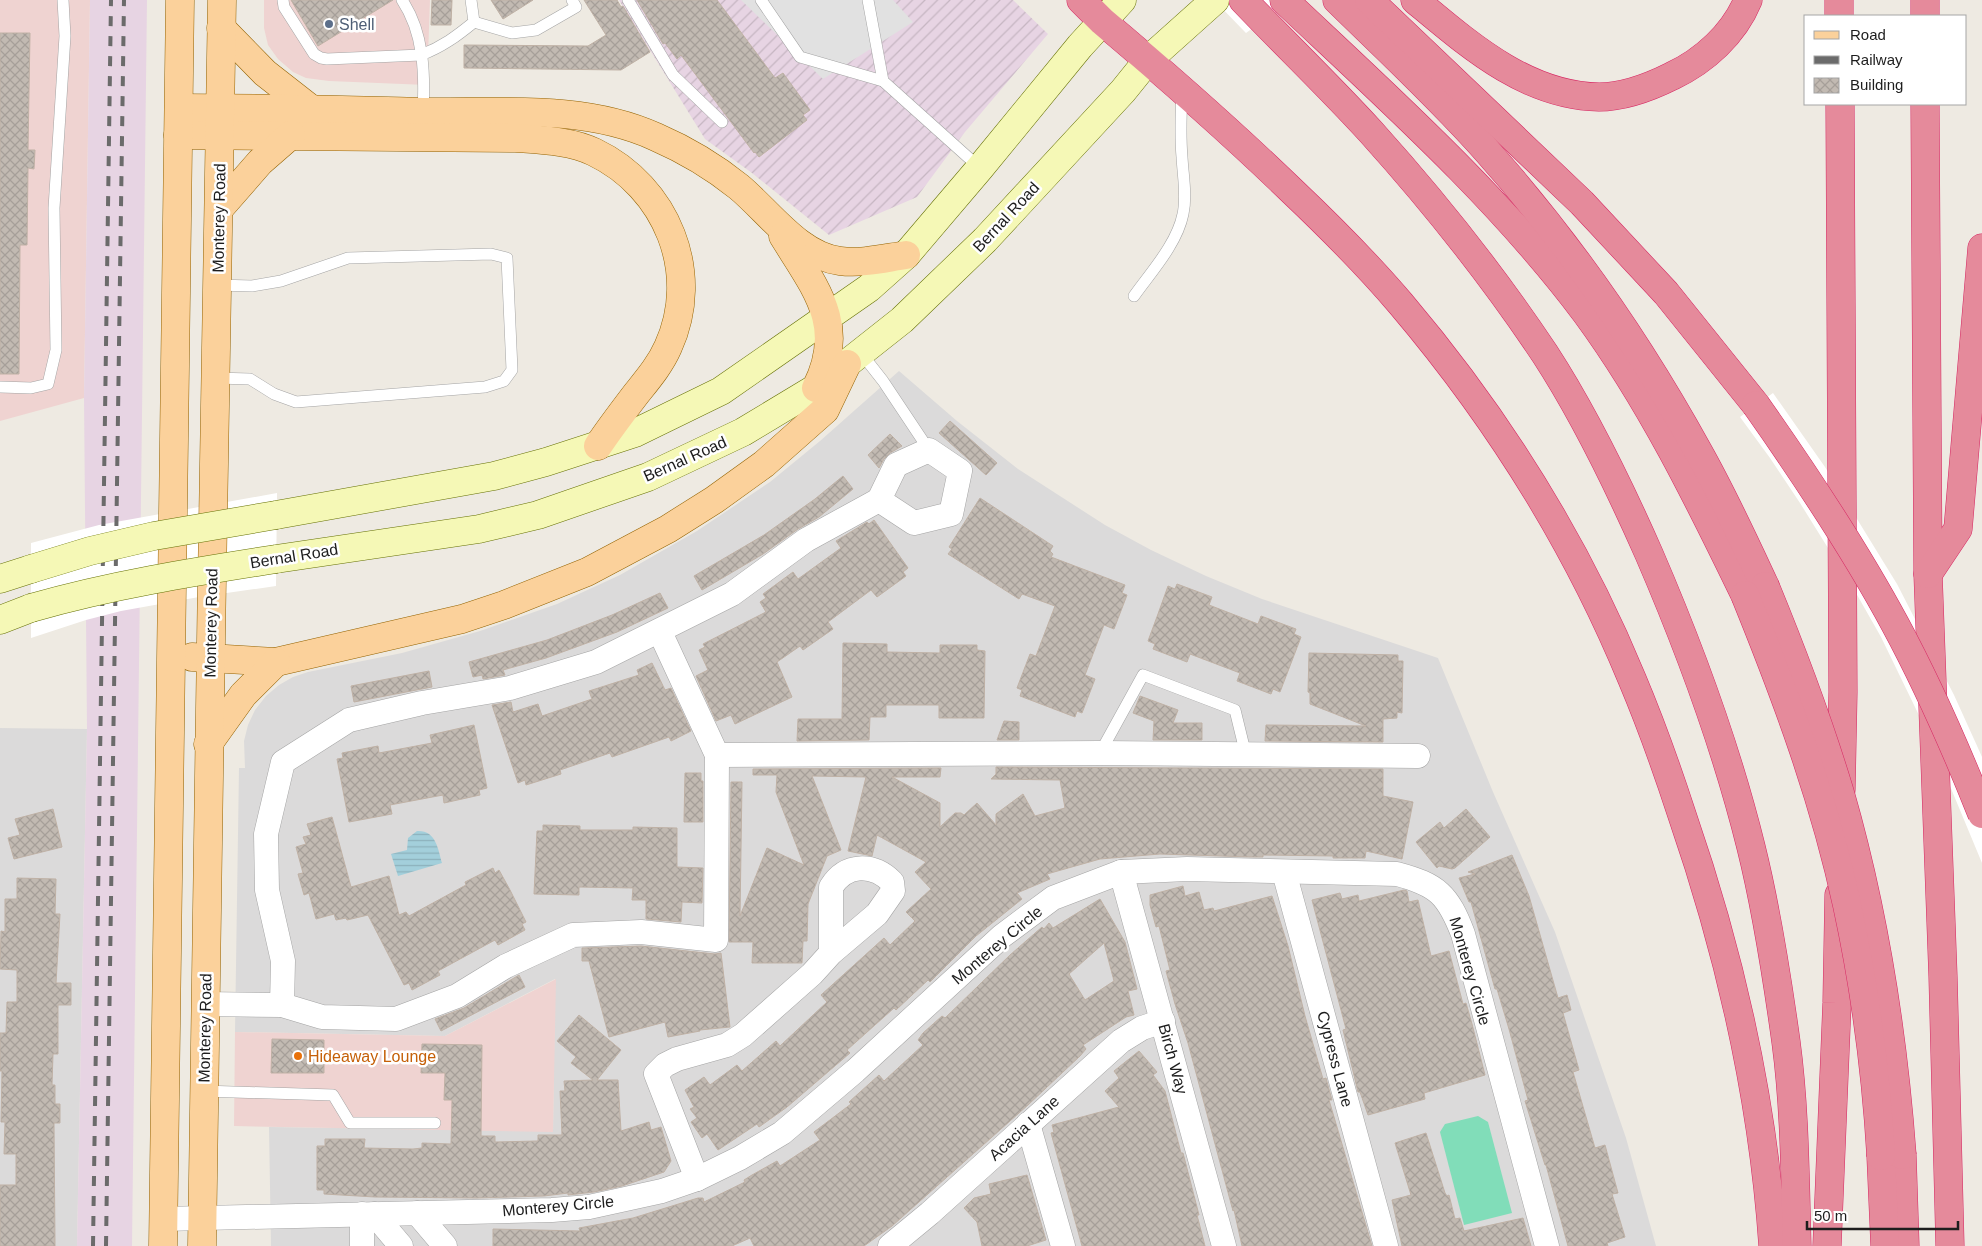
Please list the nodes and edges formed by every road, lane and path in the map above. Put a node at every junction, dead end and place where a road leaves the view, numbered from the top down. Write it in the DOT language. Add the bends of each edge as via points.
graph roads {
  1 [pos="63,0"];
  2 [pos="180,0"];
  3 [pos="222,0"];
  4 [pos="283,0"];
  5 [pos="402,0"];
  6 [pos="471,0"];
  7 [pos="572,0"];
  8 [pos="628,0"];
  9 [pos="761,0"];
  10 [pos="868,0"];
  11 [pos="1081,0"];
  12 [pos="1122,0"];
  13 [pos="1216,0"];
  14 [pos="1243,0"];
  15 [pos="1337,0"];
  16 [pos="1369,0"];
  17 [pos="1415,0"];
  18 [pos="1748,0"];
  19 [pos="1839,0"];
  20 [pos="1925,0"];
  21 [pos="1286,2"];
  22 [pos="1840,15"];
  23 [pos="1925,15"];
  24 [pos="1102,21"];
  25 [pos="474,22"];
  26 [pos="221,28"];
  27 [pos="421,54"];
  28 [pos="1148,60"];
  29 [pos="883,81"];
  30 [pos="1182,90"];
  31 [pos="1840,105"];
  32 [pos="1925,105"];
  33 [pos="311,109"];
  34 [pos="423,112"];
  35 [pos="178,121"];
  36 [pos="220,121"];
  37 [pos="722,122"];
  38 [pos="291,135"];
  39 [pos="980,168"];
  40 [pos="219,209"];
  41 [pos="774,222"];
  42 [pos="1982,248"];
  43 [pos="906,255"];
  44 [pos="218,285"];
  45 [pos="1134,296"];
  46 [pos="828,319"];
  47 [pos="854,359"];
  48 [pos="216,378"];
  49 [pos="0,387"];
  50 [pos="816,388"];
  51 [pos="598,446"];
  52 [pos="929,450"];
  53 [pos="879,500"];
  54 [pos="1928,574"];
  55 [pos="0,580"];
  56 [pos="1755,591"];
  57 [pos="0,620"];
  58 [pos="660,632"];
  59 [pos="171,655"];
  60 [pos="210,658"];
  61 [pos="276,662"];
  62 [pos="208,744"];
  63 [pos="1100,753"];
  64 [pos="717,755"];
  65 [pos="1246,755"];
  66 [pos="1418,756"];
  67 [pos="1982,814"];
  68 [pos="1121,872"];
  69 [pos="1284,872"];
  70 [pos="831,953"];
  71 [pos="205,1004"];
  72 [pos="282,1005"];
  73 [pos="1163,1022"];
  74 [pos="204,1091"];
  75 [pos="435,1123"];
  76 [pos="1028,1124"];
  77 [pos="1892,1156"];
  78 [pos="697,1178"];
  79 [pos="417,1213"];
  80 [pos="368,1214"];
  81 [pos="163,1219"];
  82 [pos="202,1219"];
  83 [pos="163,1246"];
  84 [pos="202,1246"];
  85 [pos="362,1246"];
  86 [pos="401,1246"];
  87 [pos="445,1246"];
  88 [pos="890,1246"];
  89 [pos="1064,1246"];
  90 [pos="1224,1246"];
  91 [pos="1386,1246"];
  92 [pos="1547,1246"];
  93 [pos="1772,1246"];
  94 [pos="1798,1246"];
  95 [pos="1827,1246"];
  96 [pos="1885,1246"];
  97 [pos="1905,1246"];
  98 [pos="1950,1246"];
  1 -- 49 [label="lane" via="65,36 54,208 56,350 48,384 31,388"];
  2 -- 35 [label="main road"];
  3 -- 26 [label="main road, Monterey Road"];
  4 -- 27 [label="lane" via="284,7 314,54 321,58"];
  5 -- 27 [label="lane" via="410,13"];
  6 -- 25 [label="lane"];
  7 -- 25 [label="lane" via="576,6 536,30 512,34"];
  8 -- 37 [label="lane" via="673,75"];
  9 -- 29 [label="lane" via="800,57"];
  10 -- 29 [label="lane"];
  11 -- 24 [label="highway"];
  12 -- 24 [label="main road"];
  13 -- 28 [label="main road, Bernal Road"];
  14 -- 94 [label="highway" via="1370,131 1480,264 1546,357 1594,439 1636,524 1699,678 1730,769 1751,848 1786,1045 1794,1124"];
  15 -- 56 [label="highway" via="1486,150 1624,328 1670,401 1726,502"];
  16 -- 67 [label="highway, bridge" via="1582,203 1666,294 1756,405 1835,521 1895,624 1938,711"];
  17 -- 18 [label="highway" via="1491,59 1519,76 1551,89 1600,97 1631,92 1683,71 1708,54 1738,18"];
  19 -- 22 [label="highway"];
  20 -- 23 [label="highway"];
  21 -- 56 [label="highway" via="1507,217 1546,263 1586,314 1663,434"];
  24 -- 28 [label="highway"];
  24 -- 39 [label="main road"];
  25 -- 27 [label="lane" via="449,42"];
  26 -- 33 [label="main road" via="265,73"];
  26 -- 36 [label="main road, Monterey Road"];
  27 -- 34 [label="lane"];
  28 -- 30 [label="highway"];
  28 -- 47 [label="main road, Bernal Road" via="985,240 902,320"];
  29 -- 39 [label="lane"];
  30 -- 45 [label="lane" via="1183,215 1169,245"];
  30 -- 93 [label="highway" via="1312,209 1400,303 1490,419 1547,509 1587,582 1632,678 1669,776 1719,933 1748,1057 1761,1131"];
  31 -- 95 [label="highway" via="1843,692 1837,1004"];
  32 -- 54 [label="highway"];
  33 -- 34 [label="main road"];
  33 -- 36 [label="main road"];
  34 -- 41 [label="main road" via="565,114 596,117 626,125 686,151 714,168 740,188"];
  35 -- 36 [label="main road"];
  35 -- 59 [label="main road"];
  36 -- 38 [label="main road"];
  36 -- 40 [label="main road, Monterey Road"];
  38 -- 40 [label="main road" via="260,162"];
  38 -- 51 [label="main road" via="541,140 593,152 636,181 656,203 669,228 677,254 681,304 669,346 660,364"];
  39 -- 43 [label="main road"];
  40 -- 44 [label="main road, Monterey Road"];
  41 -- 43 [label="main road" via="812,251 840,261 858,262"];
  41 -- 46 [label="main road" via="818,293"];
  42 -- 54 [label="highway" via="1958,529"];
  43 -- 46 [label="main road"];
  44 -- 48 [label="main road, Monterey Road"];
  44 -- 48 [label="lane" via="252,286 281,281 348,258 491,254 507,258 512,370 504,381 485,387 296,402 274,394 250,379"];
  46 -- 50 [label="main road" via="830,350"];
  46 -- 51 [label="main road" via="722,391 635,433"];
  47 -- 50 [label="main road, Bernal Road"];
  47 -- 52 [label="lane" via="883,381"];
  47 -- 61 [label="main road" via="825,410 764,464 714,500 627,552 547,589 462,619"];
  48 -- 60 [label="main road, Monterey Road"];
  50 -- 57 [label="main road, Bernal Road, bridge" via="743,432 698,454 609,491 538,515 479,529 151,579 73,596"];
  51 -- 55 [label="main road, bridge" via="494,476 154,536 90,551"];
  52 -- 53 [label="street" via="896,465"];
  52 -- 53 [label="street" via="960,471 951,514 914,523"];
  53 -- 58 [label="street" via="806,540 732,594"];
  54 -- 98 [label="highway"];
  56 -- 77 [label="highway, bridge" via="1774,669 1812,778 1847,904 1877,1089"];
  58 -- 64 [label="street"];
  58 -- 72 [label="street" via="596,662 510,688 349,720 283,762 266,834 267,890 282,961"];
  59 -- 60 [label="main road"];
  59 -- 81 [label="main road"];
  60 -- 61 [label="main road"];
  60 -- 62 [label="main road, Monterey Road"];
  61 -- 62 [label="main road" via="243,696"];
  62 -- 71 [label="main road, Monterey Road"];
  63 -- 64 [label="street"];
  63 -- 65 [label="street"];
  63 -- 65 [label="lane" via="1143,675 1235,710"];
  64 -- 72 [label="street" via="716,940 642,932 574,935 506,966 457,996 396,1019 322,1017"];
  65 -- 66 [label="street"];
  68 -- 69 [label="street, Monterey Circle" via="1187,869"];
  68 -- 73 [label="street, Birch Way"];
  68 -- 78 [label="street, Monterey Circle" via="1054,898 1002,936 826,1097 782,1133"];
  69 -- 91 [label="street, Cypress Lane"];
  69 -- 92 [label="street, Monterey Circle" via="1397,874 1420,880 1446,899 1462,934"];
  70 -- 78 [label="street" via="812,974 743,1034 727,1045 665,1065 656,1074"];
  71 -- 72 [label="street"];
  71 -- 74 [label="main road, Monterey Road"];
  73 -- 76 [label="street, Acacia Lane" via="1142,1028 1121,1041"];
  73 -- 90 [label="street, Birch Way"];
  74 -- 75 [label="lane" via="334,1095 350,1123"];
  74 -- 82 [label="main road, Monterey Road"];
  76 -- 88 [label="street, Acacia Lane"];
  76 -- 89 [label="street"];
  77 -- 96 [label="highway"];
  77 -- 97 [label="highway"];
  78 -- 79 [label="street, Monterey Circle" via="662,1191 589,1207"];
  79 -- 80 [label="street, Monterey Circle"];
  79 -- 87 [label="street"];
  80 -- 82 [label="street, Monterey Circle"];
  80 -- 85 [label="street"];
  80 -- 86 [label="street"];
  81 -- 82 [label="street, Monterey Circle"];
  81 -- 83 [label="main road"];
  82 -- 84 [label="main road, Monterey Road"];
}
